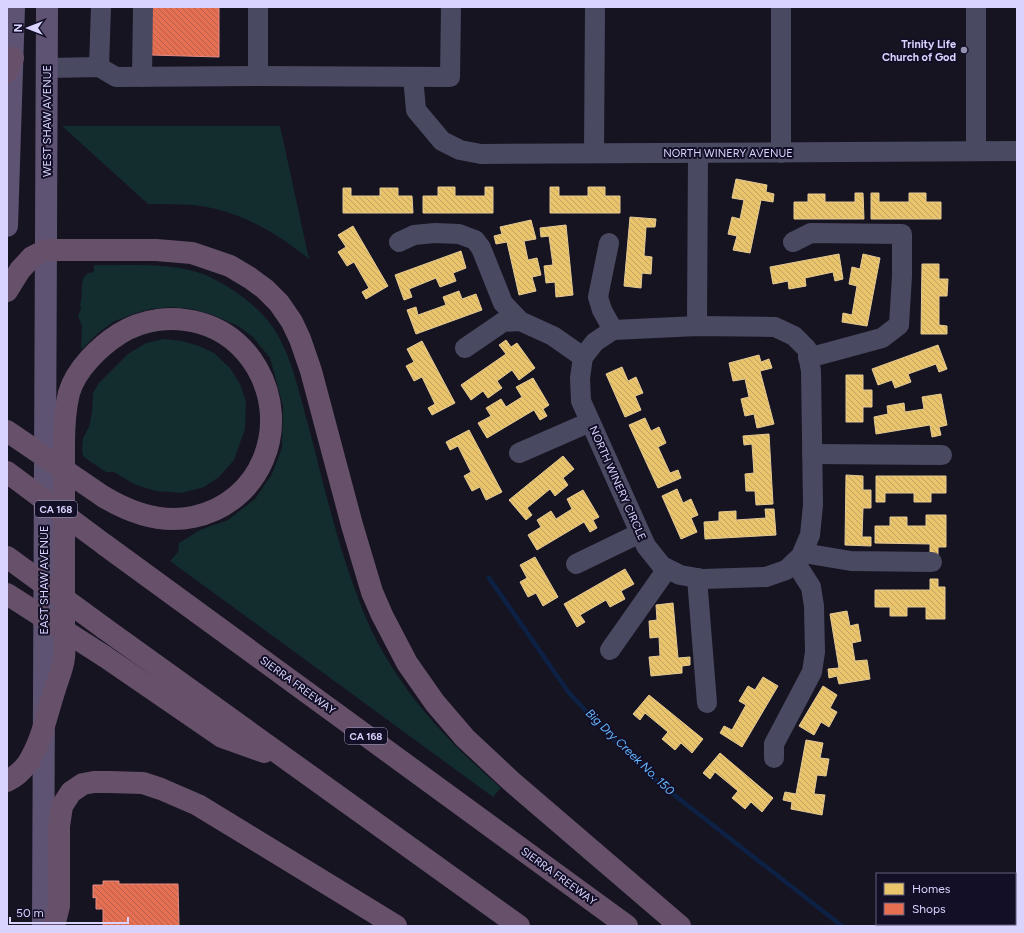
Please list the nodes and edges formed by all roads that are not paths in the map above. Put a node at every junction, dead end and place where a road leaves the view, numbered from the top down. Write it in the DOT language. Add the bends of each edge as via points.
graph roads {
  1 [pos="47,7"];
  2 [pos="101,7"];
  3 [pos="143,7"];
  4 [pos="258,7"];
  5 [pos="451,7"];
  6 [pos="595,7"];
  7 [pos="781,7"];
  8 [pos="976,7"];
  9 [pos="12,12"];
  10 [pos="10,65"];
  11 [pos="99,67"];
  12 [pos="47,68"];
  13 [pos="258,76"];
  14 [pos="142,77"];
  15 [pos="413,77"];
  16 [pos="976,151"];
  17 [pos="1017,151"];
  18 [pos="594,153"];
  19 [pos="698,153"];
  20 [pos="781,153"];
  21 [pos="46,210"];
  22 [pos="7,226"];
  23 [pos="399,242"];
  24 [pos="793,242"];
  25 [pos="609,243"];
  26 [pos="46,250"];
  27 [pos="7,291"];
  28 [pos="520,321"];
  29 [pos="697,326"];
  30 [pos="613,330"];
  31 [pos="465,348"];
  32 [pos="583,358"];
  33 [pos="808,358"];
  34 [pos="590,422"];
  35 [pos="7,431"];
  36 [pos="518,453"];
  37 [pos="812,454"];
  38 [pos="942,455"];
  39 [pos="7,472"];
  40 [pos="640,533"];
  41 [pos="7,557"];
  42 [pos="799,557"];
  43 [pos="932,562"];
  44 [pos="576,564"];
  45 [pos="667,569"];
  46 [pos="697,578"];
  47 [pos="7,594"];
  48 [pos="610,650"];
  49 [pos="707,703"];
  50 [pos="43,728"];
  51 [pos="774,758"];
  52 [pos="290,762"];
  53 [pos="7,780"];
  54 [pos="42,926"];
  55 [pos="54,926"];
  56 [pos="396,926"];
  57 [pos="520,926"];
  58 [pos="627,926"];
  59 [pos="680,926"];
  1 -- 12 [label="main road, WEST SHAW AVENUE"];
  2 -- 11 [label="street"];
  3 -- 14 [label="street"];
  4 -- 13 [label="street"];
  5 -- 15 [label="street" via="450,77"];
  6 -- 18 [label="street"];
  7 -- 20 [label="street"];
  8 -- 16 [label="street"];
  9 -- 10 [label="main road"];
  10 -- 22 [label="main road"];
  11 -- 12 [label="street"];
  11 -- 14 [label="street" via="116,77"];
  12 -- 21 [label="main road, WEST SHAW AVENUE"];
  13 -- 14 [label="street"];
  13 -- 15 [label="street"];
  15 -- 18 [label="street, NORTH WINERY AVENUE" via="416,110 442,141 460,150 481,154"];
  16 -- 17 [label="street, NORTH WINERY AVENUE"];
  16 -- 20 [label="street, NORTH WINERY AVENUE"];
  18 -- 19 [label="street, NORTH WINERY AVENUE"];
  19 -- 20 [label="street, NORTH WINERY AVENUE"];
  19 -- 29 [label="street"];
  21 -- 26 [label="main road, EAST SHAW AVENUE"];
  23 -- 28 [label="street" via="414,234 459,234 475,240 481,248 503,303"];
  24 -- 33 [label="street" via="811,234 902,234 899,325 882,338"];
  25 -- 30 [label="street" via="598,297"];
  26 -- 27 [label="highway" via="32,257 24,265"];
  26 -- 50 [label="main road, EAST SHAW AVENUE"];
  26 -- 59 [label="highway" via="156,250 192,253 230,266 260,285 279,303 292,322 307,357 372,592 407,663 435,703 465,738"];
  28 -- 31 [label="street" via="503,322"];
  28 -- 32 [label="street" via="553,336"];
  29 -- 30 [label="street"];
  29 -- 33 [label="street" via="775,327 794,336 807,349"];
  30 -- 32 [label="street, NORTH WINERY CIRCLE" via="595,342"];
  32 -- 34 [label="street, NORTH WINERY CIRCLE" via="580,378 581,401"];
  33 -- 37 [label="street" via="811,371"];
  34 -- 36 [label="street"];
  34 -- 40 [label="street, NORTH WINERY CIRCLE"];
  35 -- 50 [label="highway, bridge" via="104,497 130,511 153,517 183,518 214,510 236,496 255,476 268,448 272,425 270,403 264,381 253,361 239,345 216,328 193,321 169,319 137,325 113,338 79,372 70,392 64,436 64,659"];
  37 -- 38 [label="street"];
  37 -- 42 [label="street" via="810,535"];
  39 -- 58 [label="highway, SIERRA FREEWAY / CA 168, bridge"];
  40 -- 44 [label="street"];
  40 -- 45 [label="street, NORTH WINERY CIRCLE" via="646,546"];
  41 -- 52 [label="highway, bridge"];
  42 -- 43 [label="street" via="851,561"];
  42 -- 46 [label="street, NORTH WINERY CIRCLE" via="786,570 766,577"];
  42 -- 51 [label="street" via="811,587 815,652 812,672 774,744"];
  45 -- 46 [label="street, NORTH WINERY CIRCLE" via="680,575"];
  45 -- 48 [label="street"];
  46 -- 49 [label="street"];
  47 -- 52 [label="highway, bridge" via="104,656 222,737"];
  50 -- 53 [label="highway" via="27,764 16,777"];
  50 -- 54 [label="main road, EAST SHAW AVENUE"];
  52 -- 57 [label="highway"];
  55 -- 56 [label="highway" via="59,906 59,826 62,806 71,792 83,784 94,782 143,783 198,805"];
}
